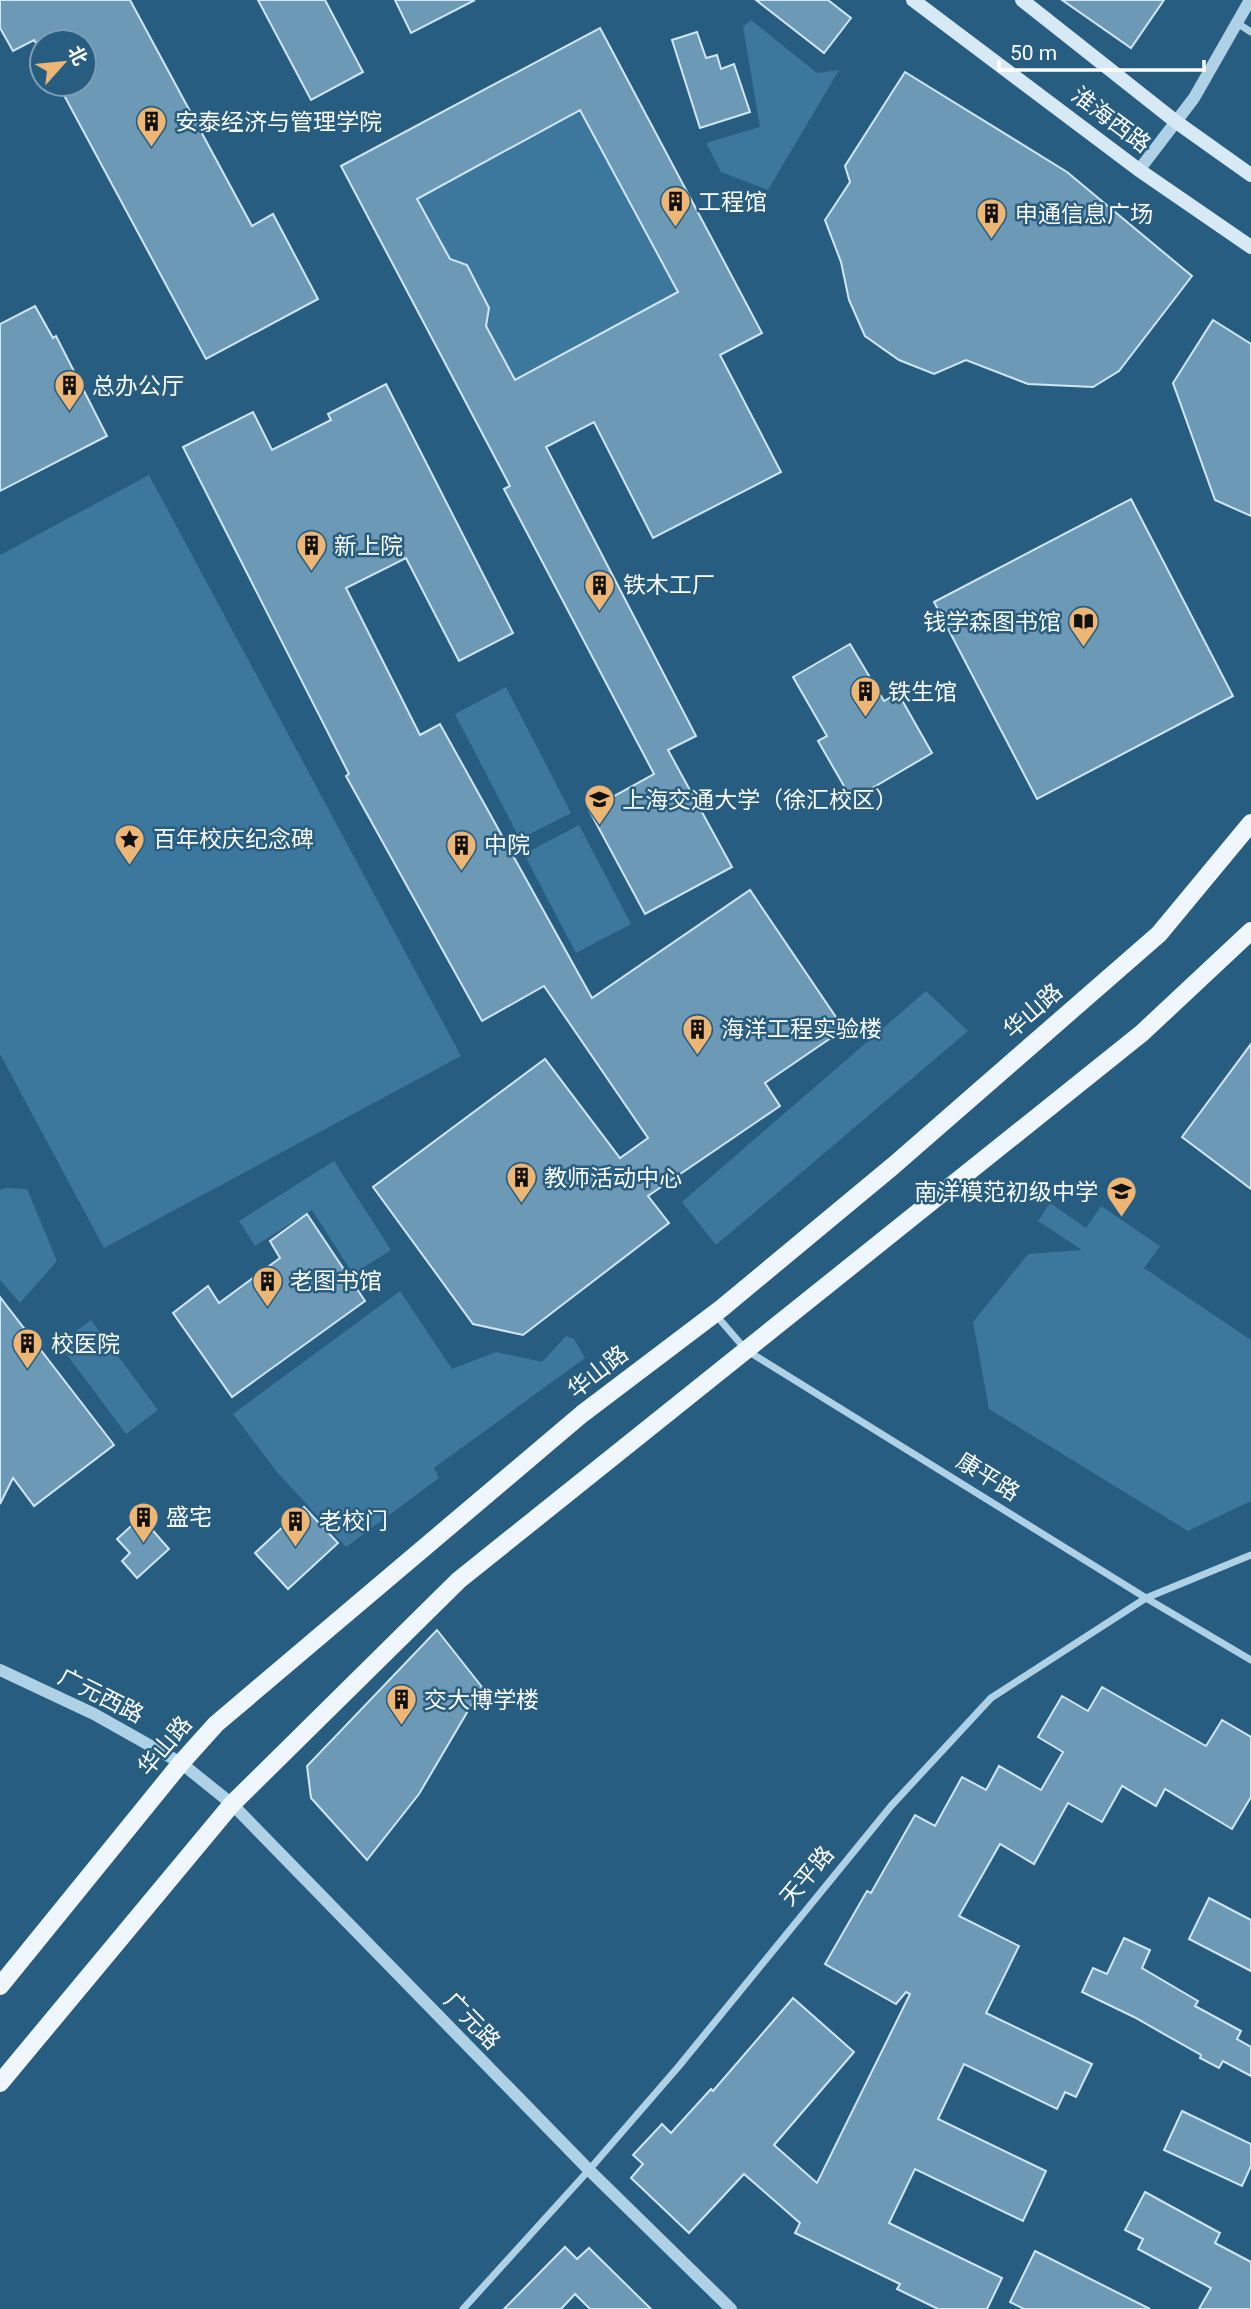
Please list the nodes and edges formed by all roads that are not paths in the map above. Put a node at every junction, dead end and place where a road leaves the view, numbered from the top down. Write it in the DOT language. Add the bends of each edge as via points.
graph roads {
  1 [pos="913,0"];
  2 [pos="1022,0"];
  3 [pos="1250,0"];
  4 [pos="1237,23"];
  5 [pos="1251,32"];
  6 [pos="1175,121"];
  7 [pos="1139,170"];
  8 [pos="1251,175"];
  9 [pos="1251,247"];
  10 [pos="1251,823"];
  11 [pos="1251,931"];
  12 [pos="714,1314"];
  13 [pos="746,1350"];
  14 [pos="1251,1555"];
  15 [pos="1146,1598"];
  16 [pos="1251,1660"];
  17 [pos="0,1670"];
  18 [pos="181,1763"];
  19 [pos="232,1804"];
  20 [pos="0,1986"];
  21 [pos="0,2083"];
  22 [pos="589,2170"];
  23 [pos="463,2309"];
  24 [pos="731,2309"];
  1 -- 7 [label="main road, 淮海西路"];
  2 -- 6 [label="main road, 淮海西路"];
  3 -- 4 [label="street"];
  4 -- 5 [label="street"];
  4 -- 6 [label="street" via="1194,98"];
  6 -- 7 [label="street"];
  6 -- 8 [label="main road, 淮海西路"];
  7 -- 9 [label="main road, 淮海西路"];
  10 -- 12 [label="main road, 华山路" via="1159,934 893,1166"];
  11 -- 13 [label="main road" via="1142,1033"];
  12 -- 13 [label="street, 康平路"];
  12 -- 18 [label="main road, 华山路" via="562,1432 216,1724"];
  13 -- 15 [label="street, 康平路"];
  13 -- 19 [label="main road" via="459,1580"];
  14 -- 15 [label="street, 天平路"];
  15 -- 16 [label="street, 康平路"];
  15 -- 22 [label="street, 天平路" via="991,1698 891,1805"];
  17 -- 18 [label="street, 广元西路" via="94,1714"];
  18 -- 19 [label="street, 广元路"];
  18 -- 20 [label="main road, 华山路"];
  19 -- 21 [label="main road"];
  19 -- 22 [label="street, 广元路"];
  22 -- 23 [label="street, 天平路"];
  22 -- 24 [label="street, 广元路"];
}
